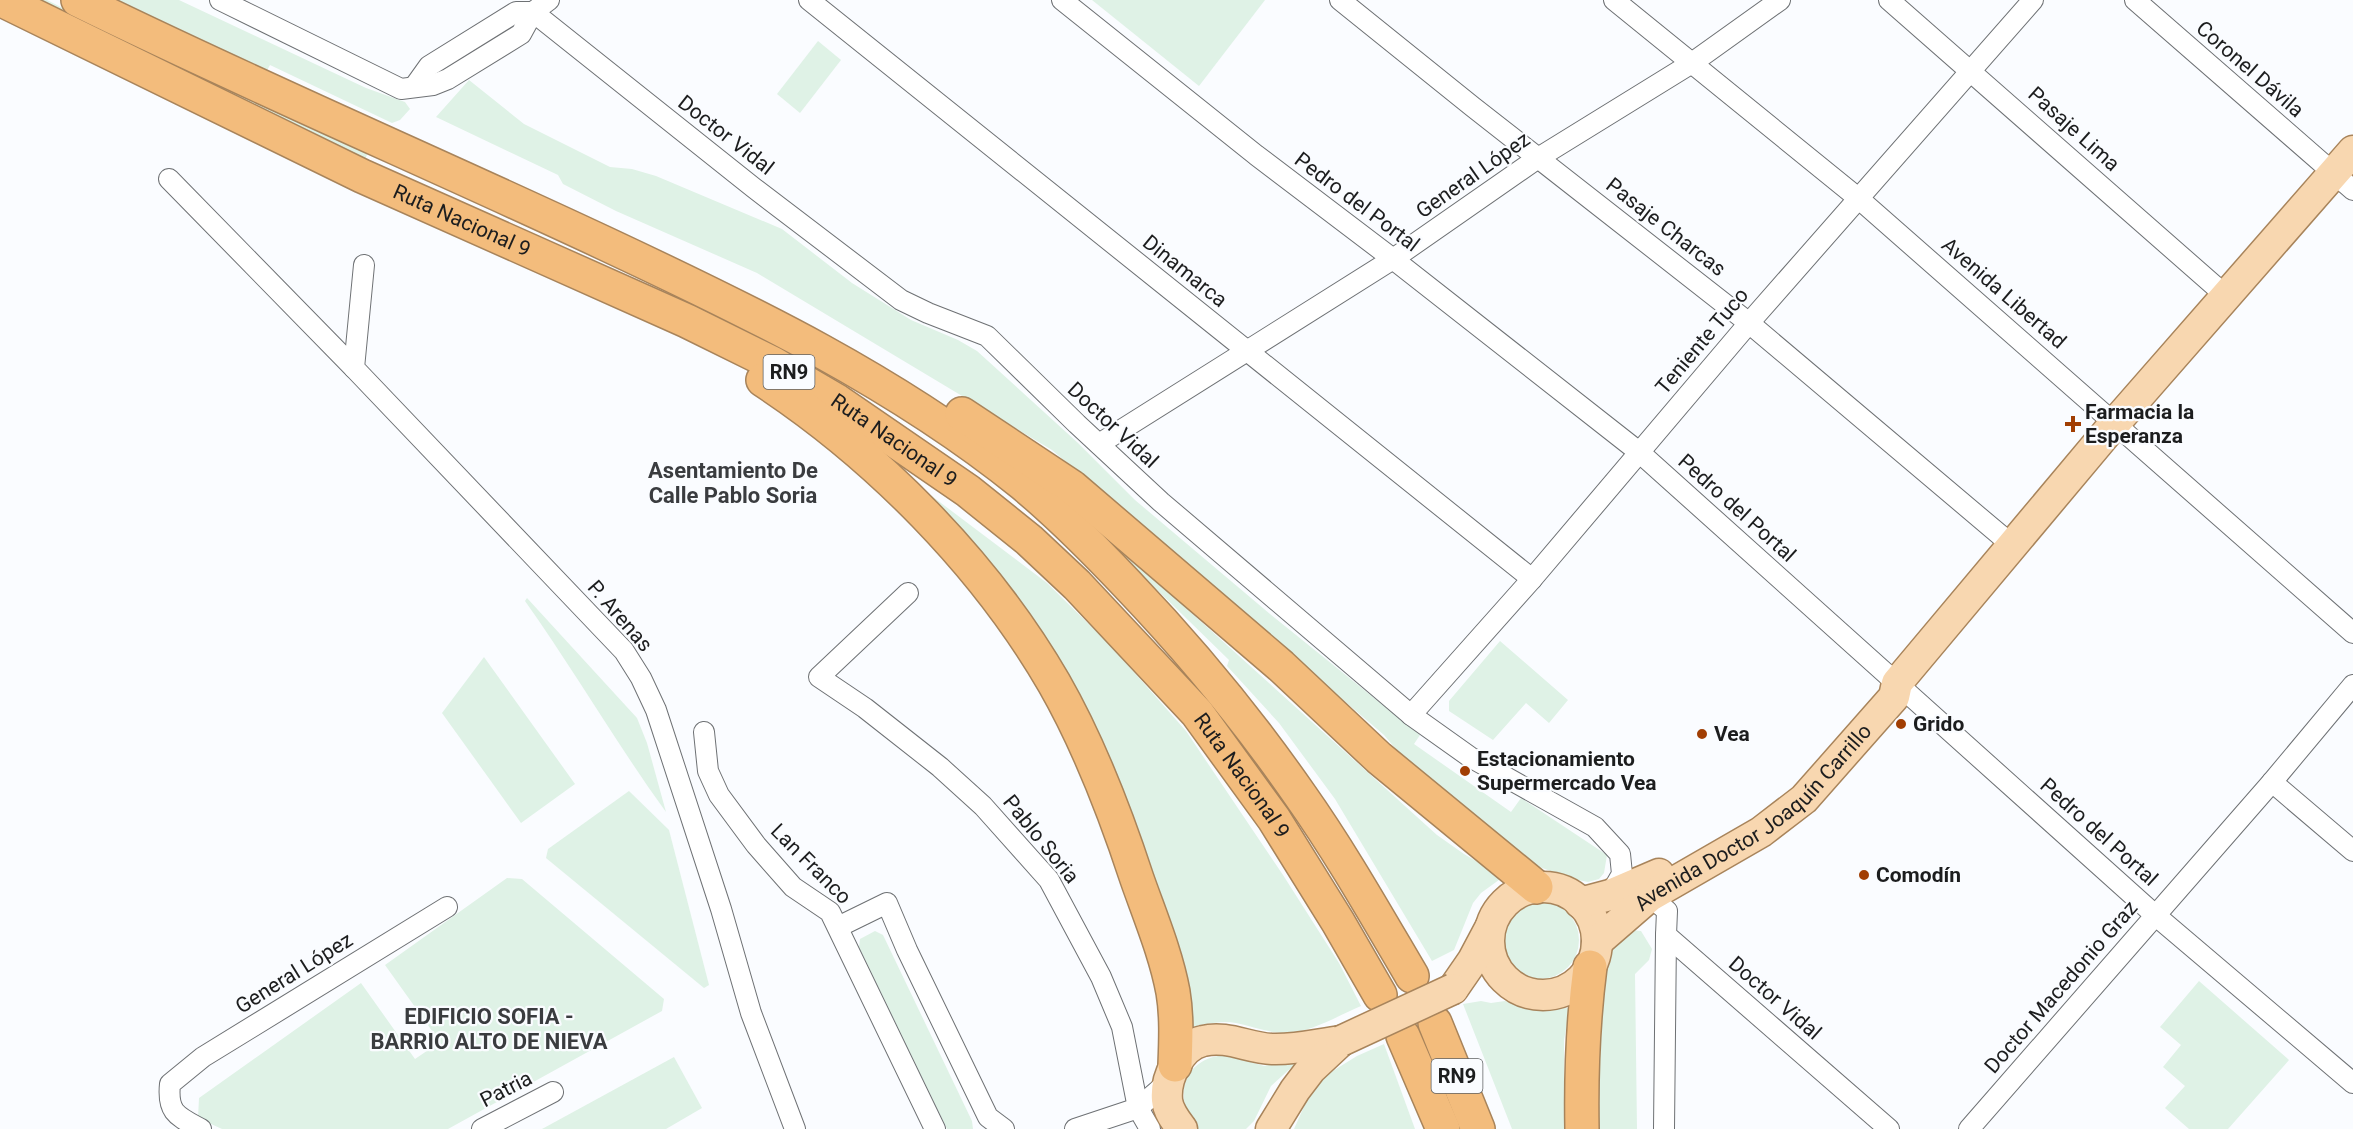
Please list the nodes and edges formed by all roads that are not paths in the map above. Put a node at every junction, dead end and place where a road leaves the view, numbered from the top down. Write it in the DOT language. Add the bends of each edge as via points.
graph roads {
  1 [pos="2,0"];
  2 [pos="78,0"];
  3 [pos="220,0"];
  4 [pos="549,0"];
  5 [pos="809,0"];
  6 [pos="1062,0"];
  7 [pos="1340,0"];
  8 [pos="1614,0"];
  9 [pos="1780,0"];
  10 [pos="1889,0"];
  11 [pos="2033,0"];
  12 [pos="2136,0"];
  13 [pos="533,12"];
  14 [pos="1692,63"];
  15 [pos="1972,70"];
  16 [pos="2353,151"];
  17 [pos="1538,158"];
  18 [pos="169,179"];
  19 [pos="2343,182"];
  20 [pos="1858,198"];
  21 [pos="1393,259"];
  22 [pos="364,265"];
  23 [pos="605,284"];
  24 [pos="712,293"];
  25 [pos="2225,295"];
  26 [pos="1749,322"];
  27 [pos="1247,352"];
  28 [pos="354,368"];
  29 [pos="2115,423"];
  30 [pos="1100,444"];
  31 [pos="1639,452"];
  32 [pos="2012,545"];
  33 [pos="1532,579"];
  34 [pos="908,593"];
  35 [pos="2353,633"];
  36 [pos="1897,683"];
  37 [pos="2353,685"];
  38 [pos="1411,715"];
  39 [pos="704,732"];
  40 [pos="2272,782"];
  41 [pos="2353,851"];
  42 [pos="1536,887"];
  43 [pos="1610,895"];
  44 [pos="1650,896"];
  45 [pos="1580,903"];
  46 [pos="447,906"];
  47 [pos="2155,915"];
  48 [pos="838,927"];
  49 [pos="1490,928"];
  50 [pos="1665,934"];
  51 [pos="1594,955"];
  52 [pos="1412,976"];
  53 [pos="1512,986"];
  54 [pos="1453,989"];
  55 [pos="1380,995"];
  56 [pos="1435,1023"];
  57 [pos="1403,1036"];
  58 [pos="1341,1041"];
  59 [pos="1172,1073"];
  60 [pos="2353,1083"];
  61 [pos="553,1092"];
  62 [pos="1137,1108"];
  63 [pos="201,1129"];
  64 [pos="482,1129"];
  65 [pos="795,1129"];
  66 [pos="935,1129"];
  67 [pos="1004,1129"];
  68 [pos="1075,1129"];
  69 [pos="1150,1129"];
  70 [pos="1169,1129"];
  71 [pos="1182,1129"];
  72 [pos="1271,1129"];
  73 [pos="1443,1129"];
  74 [pos="1478,1129"];
  75 [pos="1582,1129"];
  76 [pos="1664,1129"];
  77 [pos="1889,1129"];
  78 [pos="1969,1129"];
  1 -- 23 [label="highway, Ruta Nacional 9 / RN9" via="363,176"];
  2 -- 24 [label="highway, Ruta Nacional 9 / RN9"];
  3 -- 13 [label="street" via="401,89 433,86 460,73 521,34"];
  4 -- 13 [label="street"];
  5 -- 27 [label="street, Dinamarca"];
  6 -- 21 [label="street, Pedro del Portal"];
  7 -- 17 [label="street, Pasaje Charcas"];
  8 -- 14 [label="street, Avenida Libertad"];
  9 -- 14 [label="street, General López"];
  10 -- 15 [label="street, Pasaje Lima"];
  11 -- 15 [label="street, Teniente Tuco"];
  12 -- 19 [label="street, Coronel Dávila"];
  13 -- 30 [label="street, Doctor Vidal" via="901,300 987,336"];
  14 -- 17 [label="street, General López"];
  14 -- 20 [label="street, Avenida Libertad"];
  15 -- 20 [label="street, Teniente Tuco"];
  15 -- 25 [label="street, Pasaje Lima"];
  16 -- 19 [label="main road, Avenida Doctor Joaquín Carrillo"];
  17 -- 21 [label="street, General López"];
  17 -- 26 [label="street, Pasaje Charcas"];
  18 -- 28 [label="street, P. Arenas"];
  19 -- 25 [label="main road, Avenida Doctor Joaquín Carrillo"];
  20 -- 26 [label="street, Teniente Tuco"];
  20 -- 29 [label="street, Avenida Libertad"];
  21 -- 27 [label="street, General López"];
  21 -- 31 [label="street, Pedro del Portal"];
  22 -- 28 [label="street"];
  23 -- 55 [label="highway, Ruta Nacional 9 / RN9" via="772,363 837,400 968,490 1029,540 1077,585 1197,713 1274,819"];
  23 -- 59 [label="highway" via="765,381 816,417 916,506 994,595 1063,701 1100,778 1128,850 1173,993 1176,1020"];
  24 -- 42 [label="highway" via="795,322 892,371 1072,487 1281,666 1380,758"];
  24 -- 52 [label="highway, Ruta Nacional 9 / RN9" via="844,363 913,407 1021,483 1067,522 1184,644 1261,741 1368,900"];
  25 -- 29 [label="main road, Avenida Doctor Joaquín Carrillo"];
  26 -- 31 [label="street, Teniente Tuco"];
  26 -- 32 [label="street, Pasaje Charcas"];
  27 -- 30 [label="street, General López"];
  27 -- 33 [label="street, Dinamarca"];
  28 -- 65 [label="street, P. Arenas" via="624,651 641,678 656,710 693,822 751,1013"];
  29 -- 32 [label="main road, Avenida Doctor Joaquín Carrillo"];
  29 -- 35 [label="street, Avenida Libertad"];
  30 -- 38 [label="street, Doctor Vidal" via="1211,546"];
  31 -- 33 [label="street, Teniente Tuco"];
  31 -- 36 [label="street, Pedro del Portal"];
  32 -- 36 [label="main road, Avenida Doctor Joaquín Carrillo"];
  33 -- 38 [label="street, Teniente Tuco"];
  34 -- 62 [label="street, Pablo Soria" via="819,676 940,767 983,806 1049,880 1101,977 1122,1027"];
  36 -- 43 [label="main road, Avenida Doctor Joaquín Carrillo" via="1883,689 1788,794 1752,821 1648,880"];
  36 -- 44 [label="main road, Avenida Doctor Joaquín Carrillo" via="1894,697 1804,799 1761,832"];
  36 -- 47 [label="street, Pedro del Portal"];
  37 -- 40 [label="street, Doctor Macedonio Graz"];
  38 -- 43 [label="street, Doctor Vidal" via="1470,757 1595,827 1620,854 1622,874"];
  39 -- 48 [label="street, Lan Franco" via="708,771 719,795 793,887 830,912"];
  40 -- 41 [label="street"];
  40 -- 47 [label="street, Doctor Macedonio Graz"];
  42 -- 45 [label="main road" via="1568,893"];
  42 -- 49 [label="main road" via="1507,900"];
  43 -- 45 [label="main road, Avenida Doctor Joaquín Carrillo"];
  44 -- 50 [label="street" via="1667,911"];
  44 -- 51 [label="main road, Avenida Doctor Joaquín Carrillo"];
  45 -- 51 [label="main road" via="1595,928"];
  46 -- 63 [label="street, General López" via="203,1057 170,1084 168,1099 175,1115"];
  47 -- 60 [label="street, Pedro del Portal"];
  47 -- 78 [label="street, Doctor Macedonio Graz"];
  48 -- 66 [label="street, Lan Franco"];
  48 -- 67 [label="street" via="887,903 988,1117"];
  49 -- 53 [label="main road" via="1492,960"];
  49 -- 54 [label="main road"];
  50 -- 76 [label="street"];
  50 -- 77 [label="street, Doctor Vidal"];
  51 -- 53 [label="main road" via="1581,979 1556,994 1541,995"];
  51 -- 75 [label="highway" via="1585,1006"];
  53 -- 54 [label="main road"];
  54 -- 58 [label="main road, bridge"];
  56 -- 74 [label="highway, RN9"];
  57 -- 73 [label="highway, RN9"];
  58 -- 59 [label="main road" via="1278,1049 1217,1039 1201,1041 1189,1048"];
  58 -- 72 [label="main road" via="1311,1069"];
  59 -- 62 [label="street"];
  59 -- 71 [label="main road" via="1167,1102"];
  61 -- 64 [label="street, Patria"];
  62 -- 68 [label="street"];
  62 -- 69 [label="street, Pablo Soria"];
  62 -- 70 [label="street"];
}
